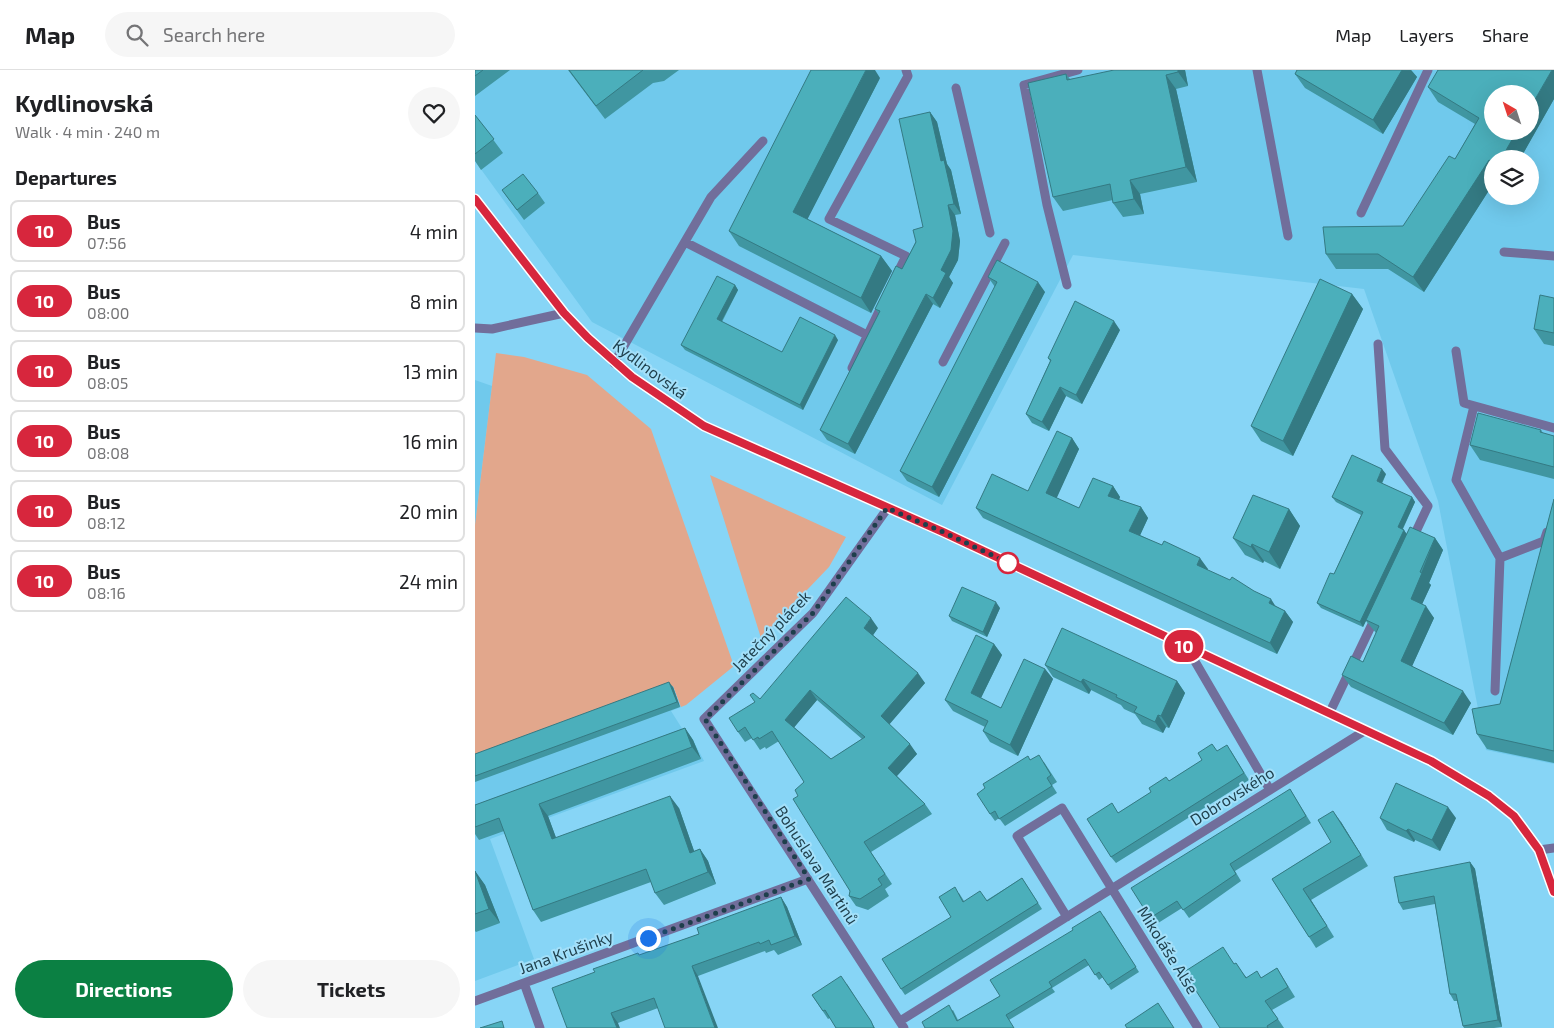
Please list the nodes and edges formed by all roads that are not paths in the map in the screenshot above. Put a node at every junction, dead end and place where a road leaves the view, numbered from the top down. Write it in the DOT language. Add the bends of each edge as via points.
graph roads {
  1 [pos="906,70"];
  2 [pos="1078,70"];
  3 [pos="1257,70"];
  4 [pos="1427,70"];
  5 [pos="956,88"];
  6 [pos="763,142"];
  7 [pos="475,199"];
  8 [pos="1361,213"];
  9 [pos="990,233"];
  10 [pos="1288,236"];
  11 [pos="685,242"];
  12 [pos="1005,243"];
  13 [pos="1504,252"];
  14 [pos="1554,256"];
  15 [pos="1067,285"];
  16 [pos="564,313"];
  17 [pos="475,328"];
  18 [pos="867,335"];
  19 [pos="1378,344"];
  20 [pos="1456,350"];
  21 [pos="943,362"];
  22 [pos="614,363"];
  23 [pos="847,379"];
  24 [pos="1474,406"];
  25 [pos="1554,428"];
  26 [pos="887,508"];
  27 [pos="1549,524"];
  28 [pos="1407,551"];
  29 [pos="1500,558"];
  30 [pos="1378,612"];
  31 [pos="1186,646"];
  32 [pos="1495,691"];
  33 [pos="1329,714"];
  34 [pos="705,719"];
  35 [pos="1366,730"];
  36 [pos="1270,790"];
  37 [pos="1554,848"];
  38 [pos="1539,850"];
  39 [pos="809,879"];
  40 [pos="1113,888"];
  41 [pos="1554,892"];
  42 [pos="1067,917"];
  43 [pos="524,983"];
  44 [pos="475,1001"];
  45 [pos="902,1025"];
  46 [pos="540,1028"];
  47 [pos="1198,1028"];
  1 -- 18 [label="street" via="908,76 829,219 906,256"];
  2 -- 15 [label="street" via="1023,85"];
  3 -- 10 [label="street"];
  4 -- 8 [label="street"];
  5 -- 9 [label="street"];
  6 -- 11 [label="street" via="711,197"];
  7 -- 16 [label="street, Kydlinovská"];
  11 -- 18 [label="street"];
  11 -- 22 [label="street"];
  12 -- 21 [label="street"];
  13 -- 14 [label="street"];
  16 -- 17 [label="street" via="493,329"];
  16 -- 22 [label="street, Kydlinovská"];
  18 -- 23 [label="street"];
  19 -- 28 [label="street" via="1385,449 1428,506"];
  20 -- 24 [label="street" via="1464,403"];
  22 -- 26 [label="street, Kydlinovská" via="704,426"];
  24 -- 25 [label="street"];
  24 -- 29 [label="street" via="1456,480"];
  26 -- 31 [label="street, Kydlinovská"];
  26 -- 34 [label="street, Jatečný plácek" via="813,613"];
  27 -- 29 [label="street" via="1544,541"];
  29 -- 32 [label="street"];
  30 -- 33 [label="street"];
  31 -- 33 [label="street, Kydlinovská"];
  31 -- 36 [label="street"];
  33 -- 35 [label="street, Kydlinovská"];
  34 -- 39 [label="street, Bohuslava Martinů"];
  35 -- 36 [label="street, Dobrovského"];
  35 -- 38 [label="street, Kydlinovská" via="1431,761 1489,796 1514,816"];
  36 -- 40 [label="street, Dobrovského"];
  37 -- 38 [label="street"];
  38 -- 41 [label="street, Kydlinovská"];
  39 -- 43 [label="street, Jana Krušinky"];
  39 -- 45 [label="street, Bohuslava Martinů"];
  40 -- 42 [label="street, Dobrovského"];
  40 -- 42 [label="street" via="1062,808 1017,836"];
  40 -- 47 [label="street, Mikoláše Alše"];
  42 -- 45 [label="street, Dobrovského"];
  43 -- 44 [label="street, Jana Krušinky"];
  43 -- 46 [label="street"];
}
